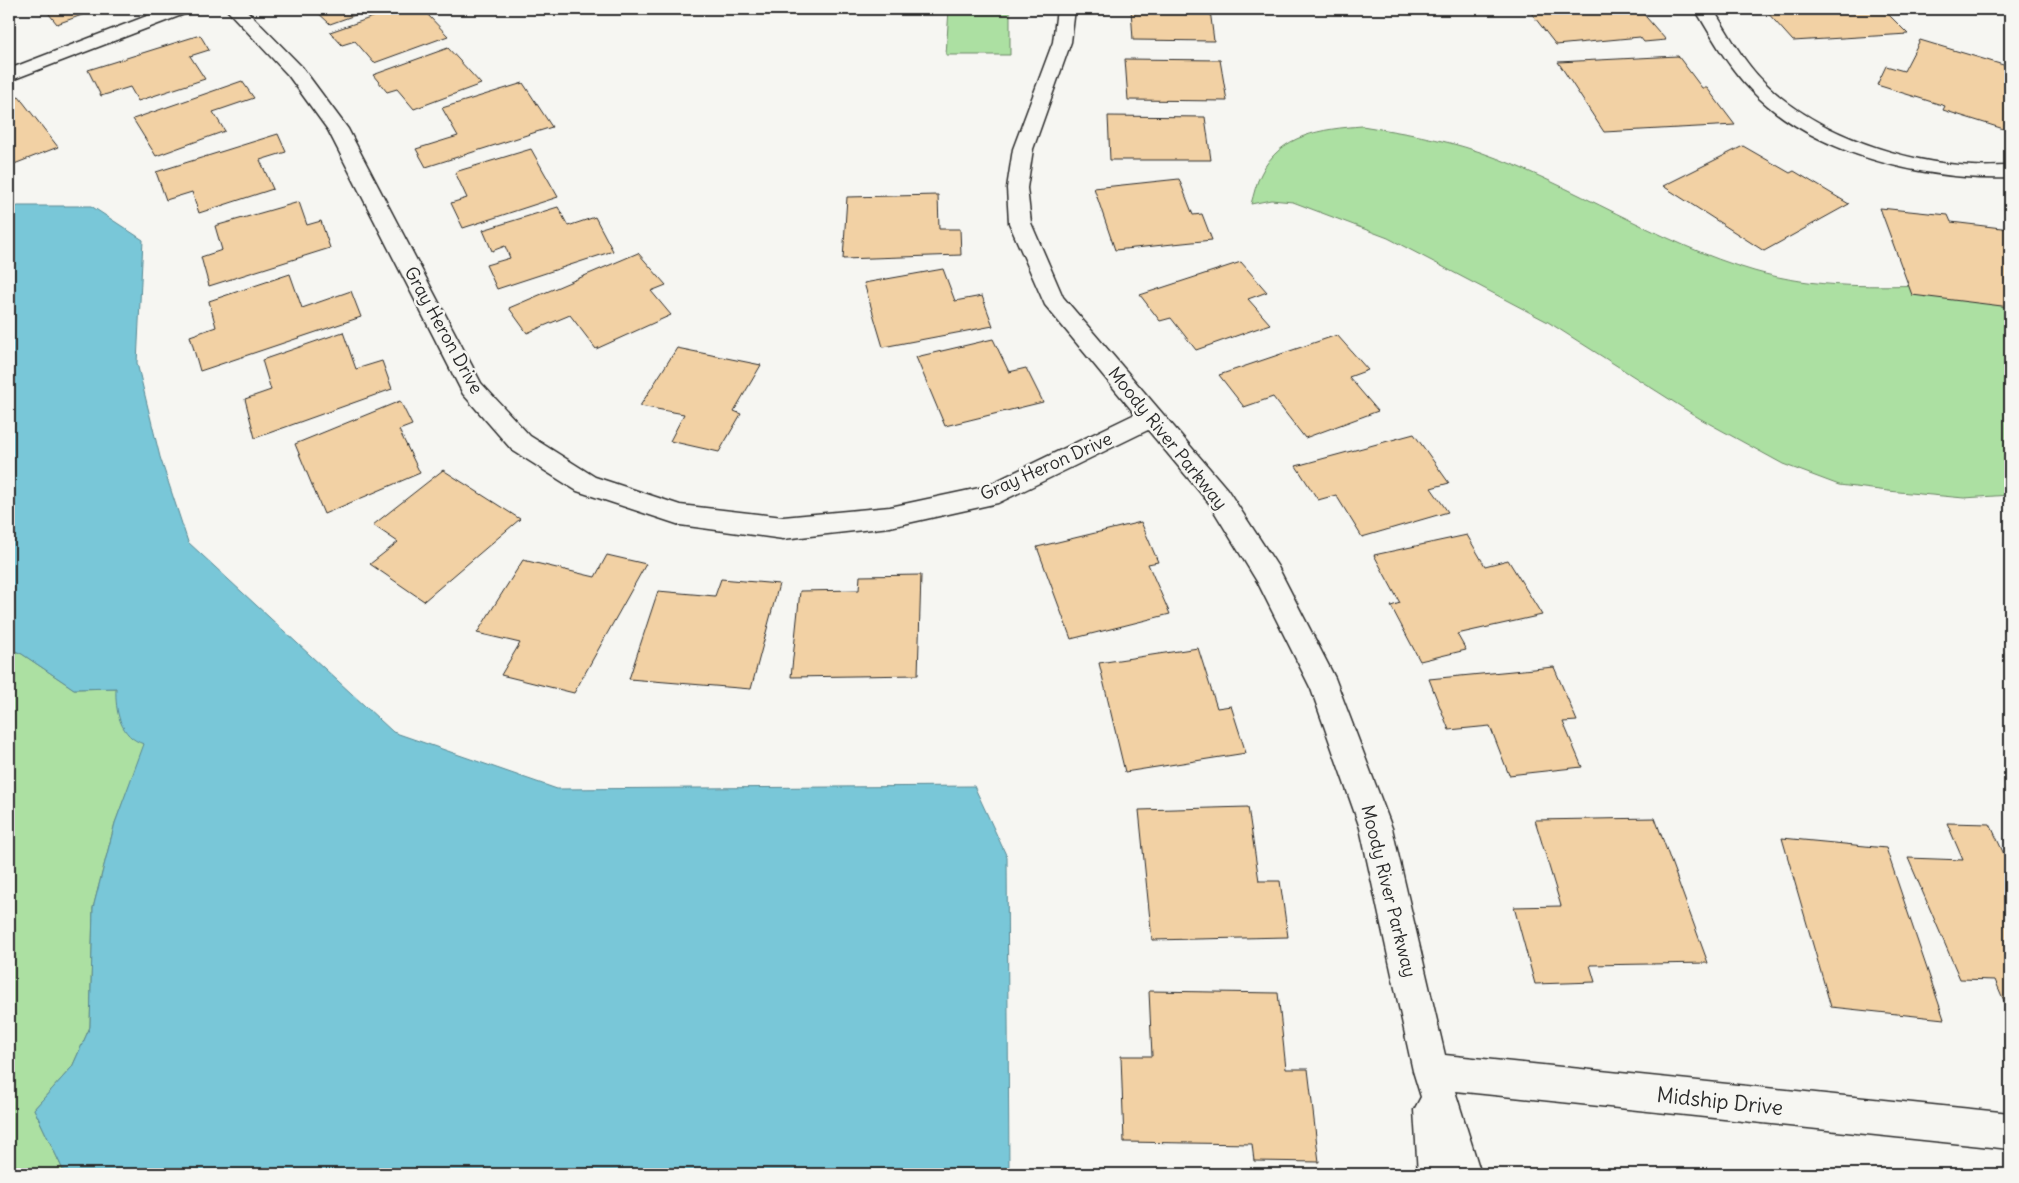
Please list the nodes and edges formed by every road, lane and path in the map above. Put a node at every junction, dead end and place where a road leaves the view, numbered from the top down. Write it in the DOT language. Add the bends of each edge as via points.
graph roads {
  1 [pos="181,9"];
  2 [pos="235,9"];
  3 [pos="1066,9"];
  4 [pos="1704,9"];
  5 [pos="9,75"];
  6 [pos="2010,172"];
  7 [pos="1152,417"];
  8 [pos="1431,1071"];
  9 [pos="2010,1131"];
  10 [pos="1436,1174"];
  11 [pos="1462,1174"];
  1 -- 5 [label="street"];
  2 -- 7 [label="street, Gray Heron Drive" via="295,71 338,129 472,388 521,443 586,484 680,515 782,528 890,518 989,496"];
  3 -- 7 [label="street, Moody River Parkway" via="1062,42 1023,149 1017,188 1020,223 1053,300"];
  4 -- 6 [label="street" via="1742,69 1768,97 1816,129 1865,150 1914,164 1965,172"];
  7 -- 8 [label="street, Moody River Parkway" via="1218,496 1268,575 1325,687 1376,828"];
  8 -- 9 [label="street, Midship Drive"];
  8 -- 10 [label="street, Moody River Parkway"];
  8 -- 11 [label="street, Moody River Parkway"];
}
